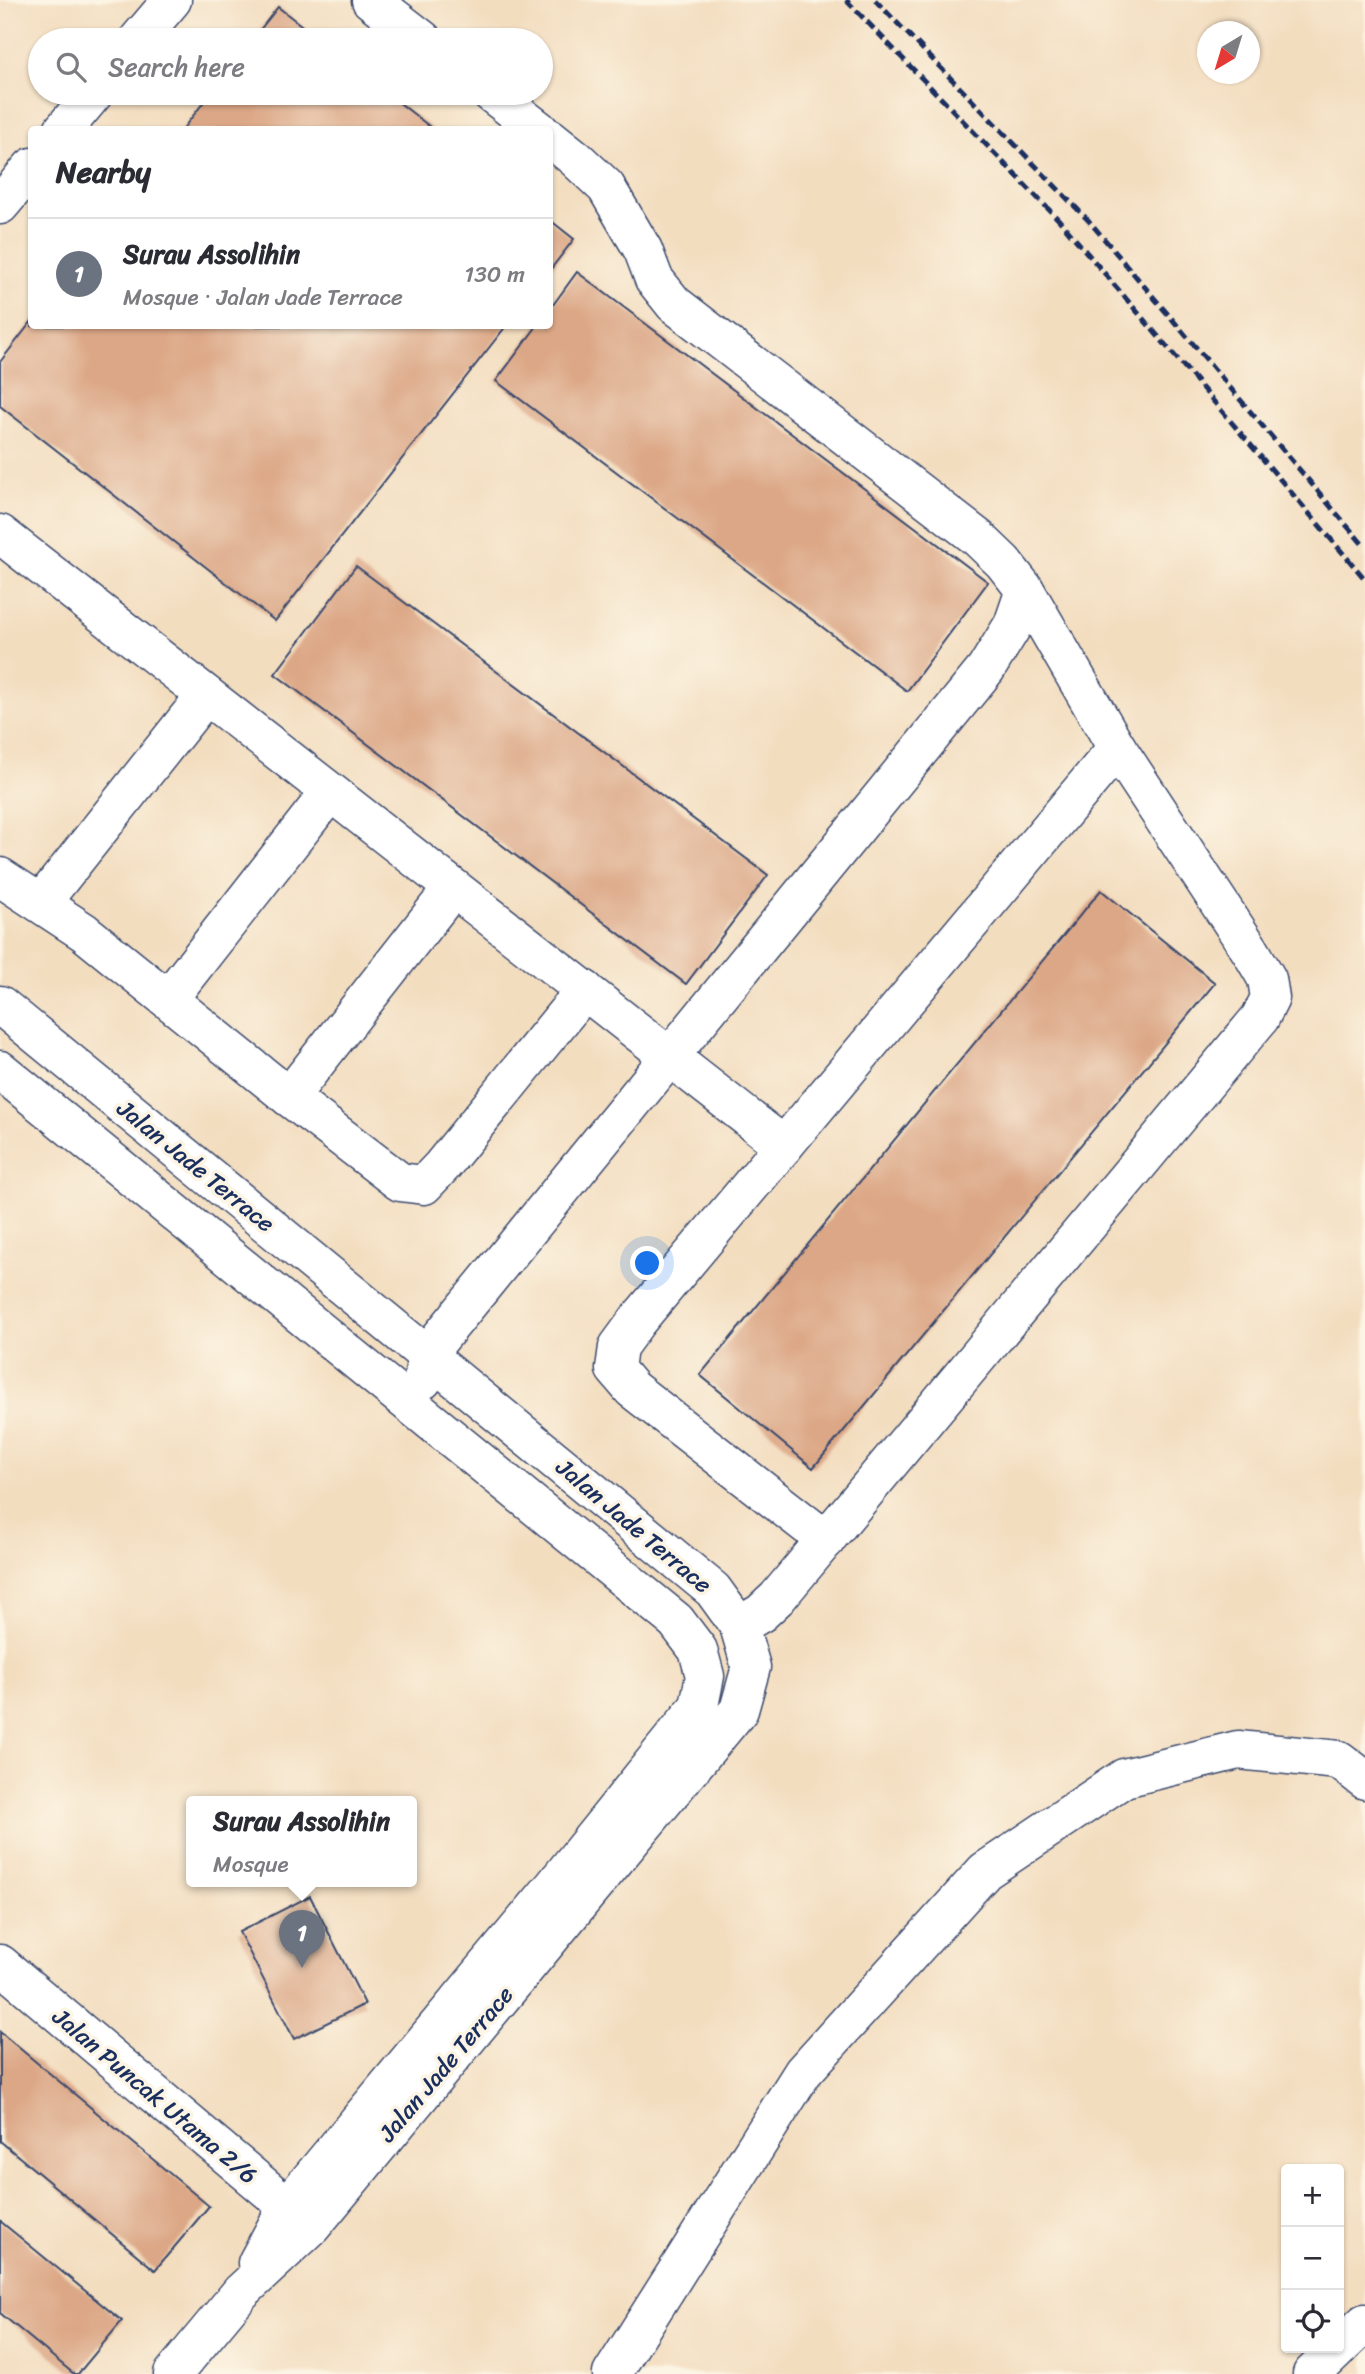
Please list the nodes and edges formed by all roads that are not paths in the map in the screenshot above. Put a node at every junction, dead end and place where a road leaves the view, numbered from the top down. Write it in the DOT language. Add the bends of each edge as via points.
graph roads {
  1 [pos="172,0"];
  2 [pos="371,0"];
  3 [pos="148,28"];
  4 [pos="407,28"];
  5 [pos="84,105"];
  6 [pos="507,105"];
  7 [pos="66,126"];
  8 [pos="534,126"];
  9 [pos="553,140"];
  10 [pos="28,172"];
  11 [pos="0,205"];
  12 [pos="0,534"];
  13 [pos="1026,590"];
  14 [pos="206,695"];
  15 [pos="1117,748"];
  16 [pos="330,792"];
  17 [pos="0,877"];
  18 [pos="453,888"];
  19 [pos="41,903"];
  20 [pos="585,990"];
  21 [pos="168,999"];
  22 [pos="0,1005"];
  23 [pos="670,1058"];
  24 [pos="0,1070"];
  25 [pos="289,1097"];
  26 [pos="784,1146"];
  27 [pos="344,1350"];
  28 [pos="427,1354"];
  29 [pos="436,1426"];
  30 [pos="826,1540"];
  31 [pos="739,1626"];
  32 [pos="1365,1780"];
  33 [pos="0,1964"];
  34 [pos="299,2217"];
  35 [pos="1365,2323"];
  36 [pos="173,2374"];
  37 [pos="612,2374"];
  38 [pos="1312,2374"];
  1 -- 3 [label="street"];
  2 -- 4 [label="street"];
  5 -- 7 [label="street"];
  6 -- 8 [label="street"];
  9 -- 13 [label="street" via="606,187 643,250 654,279 674,304 978,538"];
  10 -- 11 [label="street"];
  12 -- 14 [label="street"];
  13 -- 15 [label="street"];
  13 -- 23 [label="street" via="1013,625 986,669"];
  14 -- 16 [label="street"];
  14 -- 19 [label="street"];
  15 -- 26 [label="street"];
  15 -- 30 [label="street" via="1255,959 1267,979 1270,998 1260,1018"];
  16 -- 18 [label="street"];
  16 -- 21 [label="street"];
  17 -- 19 [label="street"];
  18 -- 20 [label="street"];
  18 -- 25 [label="street"];
  19 -- 21 [label="street"];
  20 -- 23 [label="street"];
  20 -- 25 [label="street" via="424,1185 400,1182"];
  21 -- 25 [label="street"];
  22 -- 28 [label="street, Jalan Jade Terrace"];
  23 -- 26 [label="street"];
  23 -- 28 [label="street"];
  24 -- 27 [label="street, Jalan Jade Terrace"];
  26 -- 30 [label="street" via="636,1321 618,1347 615,1369 632,1389"];
  27 -- 28 [label="street" via="396,1357"];
  27 -- 29 [label="street, Jalan Jade Terrace"];
  28 -- 29 [label="street" via="423,1378"];
  28 -- 31 [label="street, Jalan Jade Terrace" via="713,1590"];
  29 -- 34 [label="street, Jalan Jade Terrace" via="676,1621 698,1650 705,1676 699,1706"];
  30 -- 31 [label="street" via="777,1598"];
  31 -- 34 [label="street, Jalan Jade Terrace" via="751,1667 739,1710"];
  32 -- 37 [label="street" via="1339,1760 1238,1750 1124,1778 985,1871 803,2071"];
  33 -- 34 [label="street, Jalan Puncak Utama 2/6"];
  34 -- 36 [label="street"];
  35 -- 38 [label="street"];
}
